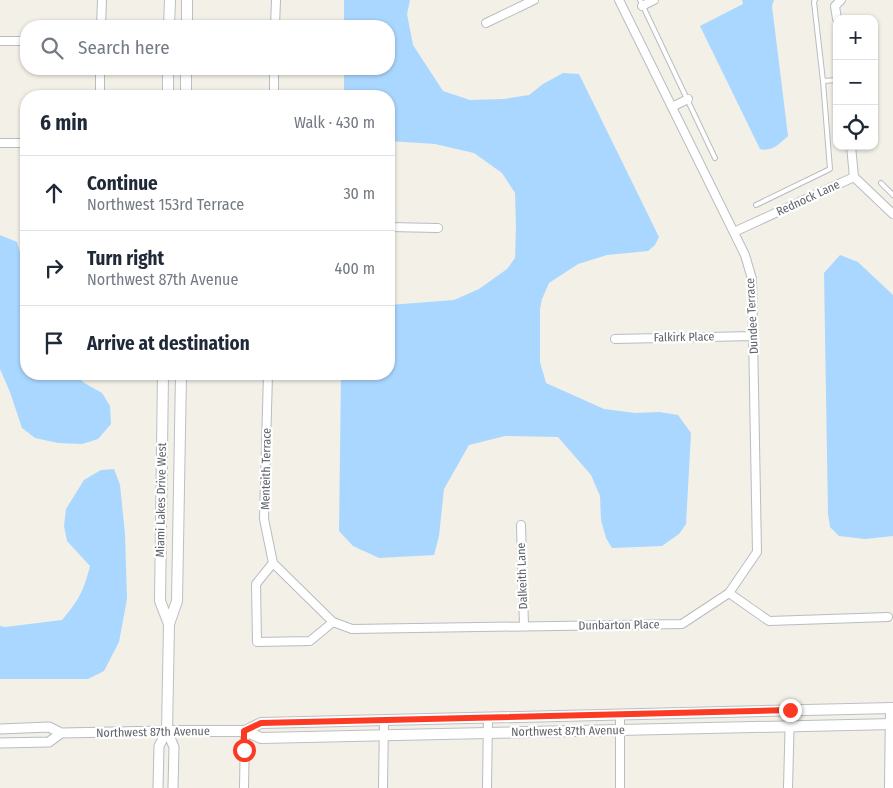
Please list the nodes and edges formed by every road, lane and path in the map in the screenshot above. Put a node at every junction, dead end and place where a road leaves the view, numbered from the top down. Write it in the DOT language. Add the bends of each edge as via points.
graph roads {
  1 [pos="102,0"];
  2 [pos="170,0"];
  3 [pos="188,0"];
  4 [pos="276,0"];
  5 [pos="534,0"];
  6 [pos="619,0"];
  7 [pos="654,0"];
  8 [pos="815,0"];
  9 [pos="840,0"];
  10 [pos="641,3"];
  11 [pos="836,15"];
  12 [pos="101,20"];
  13 [pos="169,20"];
  14 [pos="187,20"];
  15 [pos="275,20"];
  16 [pos="486,23"];
  17 [pos="0,41"];
  18 [pos="20,41"];
  19 [pos="100,75"];
  20 [pos="168,75"];
  21 [pos="186,75"];
  22 [pos="274,75"];
  23 [pos="833,80"];
  24 [pos="823,81"];
  25 [pos="100,90"];
  26 [pos="168,90"];
  27 [pos="186,90"];
  28 [pos="274,90"];
  29 [pos="688,99"];
  30 [pos="672,106"];
  31 [pos="0,143"];
  32 [pos="20,143"];
  33 [pos="851,150"];
  34 [pos="715,158"];
  35 [pos="854,177"];
  36 [pos="880,183"];
  37 [pos="893,195"];
  38 [pos="756,204"];
  39 [pos="893,214"];
  40 [pos="395,227"];
  41 [pos="438,228"];
  42 [pos="734,232"];
  43 [pos="754,336"];
  44 [pos="615,338"];
  45 [pos="163,380"];
  46 [pos="181,380"];
  47 [pos="268,380"];
  48 [pos="521,525"];
  49 [pos="273,563"];
  50 [pos="729,593"];
  51 [pos="888,617"];
  52 [pos="333,622"];
  53 [pos="169,624"];
  54 [pos="524,626"];
  55 [pos="892,708"];
  56 [pos="790,710"];
  57 [pos="620,714"];
  58 [pos="488,717"];
  59 [pos="384,720"];
  60 [pos="892,724"];
  61 [pos="789,726"];
  62 [pos="0,729"];
  63 [pos="620,730"];
  64 [pos="167,731"];
  65 [pos="244,731"];
  66 [pos="61,733"];
  67 [pos="488,733"];
  68 [pos="383,736"];
  69 [pos="0,743"];
  70 [pos="890,785"];
  71 [pos="158,788"];
  72 [pos="173,788"];
  73 [pos="244,788"];
  74 [pos="383,788"];
  75 [pos="487,788"];
  76 [pos="620,788"];
  77 [pos="788,788"];
  1 -- 12 [label="street"];
  2 -- 13 [label="main road"];
  3 -- 14 [label="main road"];
  4 -- 15 [label="street"];
  5 -- 16 [label="street"];
  6 -- 30 [label="street, Dundee Terrace"];
  7 -- 10 [label="street"];
  8 -- 24 [label="lane"];
  9 -- 11 [label="street" via="835,6"];
  10 -- 29 [label="lane"];
  17 -- 18 [label="street"];
  19 -- 25 [label="street"];
  20 -- 26 [label="main road"];
  21 -- 27 [label="main road"];
  22 -- 28 [label="street"];
  23 -- 24 [label="lane"];
  24 -- 38 [label="lane" via="830,169"];
  29 -- 30 [label="street"];
  29 -- 34 [label="lane"];
  30 -- 42 [label="street, Dundee Terrace"];
  31 -- 32 [label="street"];
  33 -- 35 [label="street, Rednock Lane"];
  35 -- 39 [label="street"];
  35 -- 42 [label="street, Rednock Lane"];
  36 -- 37 [label="lane"];
  40 -- 41 [label="street"];
  42 -- 43 [label="street, Dundee Terrace" via="752,279"];
  43 -- 44 [label="street, Falkirk Place"];
  43 -- 50 [label="street, Dundee Terrace" via="757,552"];
  45 -- 53 [label="main road, Miami Lakes Drive West" via="160,601"];
  46 -- 53 [label="main road, Miami Lakes Drive West" via="177,601"];
  47 -- 49 [label="street, Menteith Terrace" via="264,519"];
  48 -- 54 [label="street, Dalkeith Lane"];
  49 -- 52 [label="street, Dunbarton Place"];
  49 -- 52 [label="street" via="256,584 257,642 310,641"];
  50 -- 51 [label="street" via="769,621"];
  50 -- 54 [label="street, Dunbarton Place" via="682,624"];
  52 -- 54 [label="street, Dunbarton Place" via="352,629"];
  53 -- 64 [label="main road, Miami Lakes Drive West"];
  55 -- 56 [label="main road, Northwest 87th Avenue"];
  55 -- 60 [label="street"];
  56 -- 57 [label="main road, Northwest 87th Avenue"];
  56 -- 61 [label="street"];
  57 -- 58 [label="main road, Northwest 87th Avenue"];
  57 -- 63 [label="street"];
  58 -- 59 [label="main road, Northwest 87th Avenue"];
  58 -- 67 [label="street"];
  59 -- 65 [label="main road, Northwest 87th Avenue" via="261,723"];
  59 -- 68 [label="street"];
  60 -- 61 [label="main road, Northwest 87th Avenue"];
  60 -- 70 [label="street"];
  61 -- 63 [label="main road, Northwest 87th Avenue"];
  61 -- 77 [label="street"];
  62 -- 66 [label="street, Northwest 87th Avenue" via="49,728"];
  63 -- 67 [label="main road, Northwest 87th Avenue"];
  63 -- 76 [label="street"];
  64 -- 65 [label="main road, Northwest 87th Avenue"];
  64 -- 66 [label="street, Northwest 87th Avenue"];
  64 -- 71 [label="street" via="160,746"];
  64 -- 72 [label="street" via="174,747"];
  65 -- 68 [label="main road, Northwest 87th Avenue" via="262,738"];
  65 -- 73 [label="street"];
  66 -- 69 [label="street, Northwest 87th Avenue" via="49,742"];
  67 -- 68 [label="main road, Northwest 87th Avenue"];
  67 -- 75 [label="street"];
  68 -- 74 [label="street"];
}
